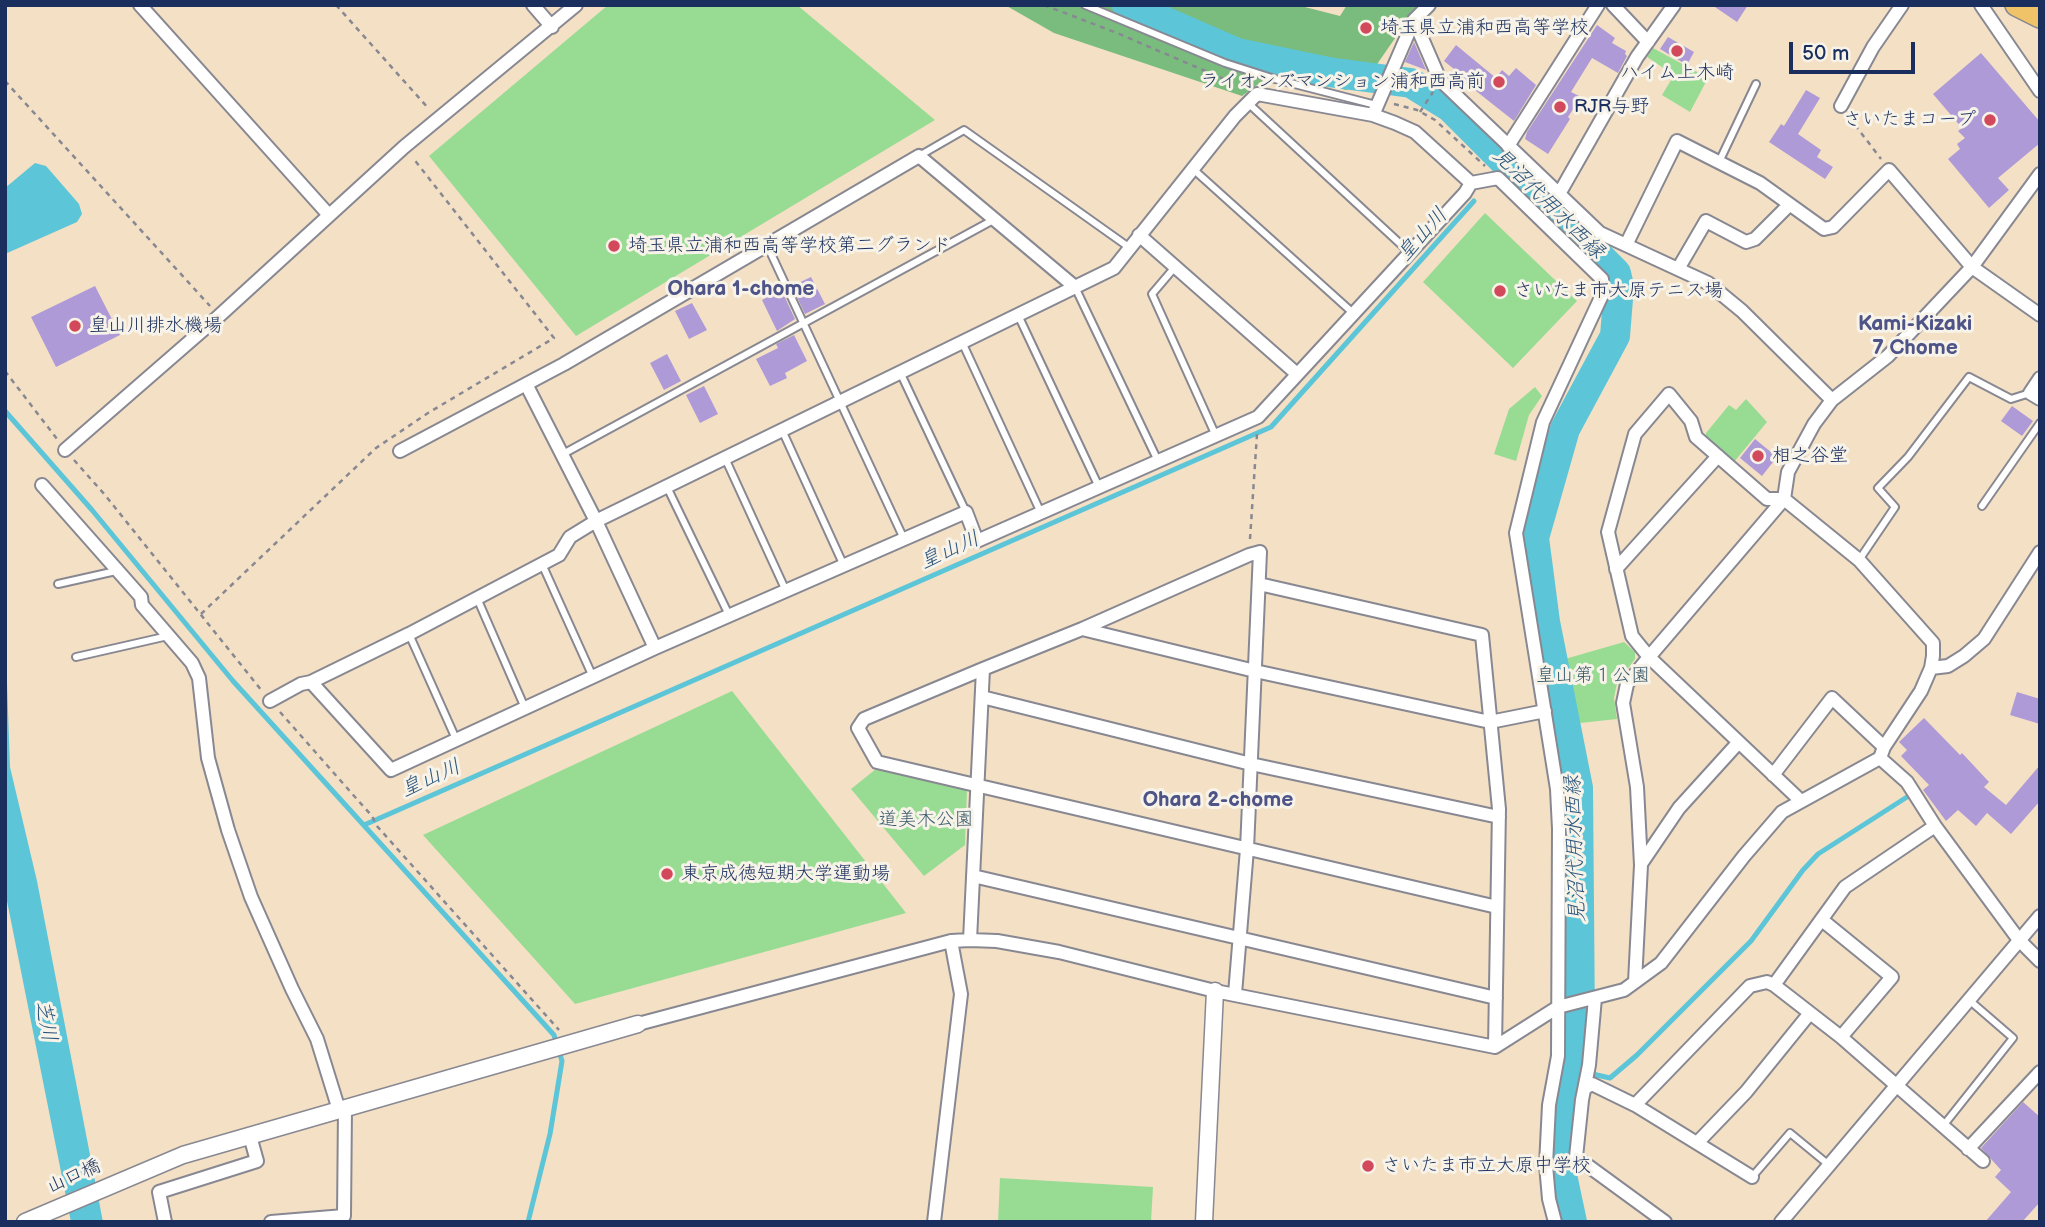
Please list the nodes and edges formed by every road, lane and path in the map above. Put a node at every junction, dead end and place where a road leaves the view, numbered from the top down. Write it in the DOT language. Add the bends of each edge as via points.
graph roads {
  1 [pos="140,5"];
  2 [pos="335,5"];
  3 [pos="533,5"];
  4 [pos="576,5"];
  5 [pos="1044,5"];
  6 [pos="1085,5"];
  7 [pos="1429,5"];
  8 [pos="1598,5"];
  9 [pos="1613,5"];
  10 [pos="1674,5"];
  11 [pos="1902,5"];
  12 [pos="1981,5"];
  13 [pos="2016,5"];
  14 [pos="2040,17"];
  15 [pos="1413,20"];
  16 [pos="552,27"];
  17 [pos="1648,42"];
  18 [pos="1440,80"];
  19 [pos="5,81"];
  20 [pos="1756,84"];
  21 [pos="2040,91"];
  22 [pos="1252,98"];
  23 [pos="1376,106"];
  24 [pos="1841,106"];
  25 [pos="1420,112"];
  26 [pos="438,119"];
  27 [pos="1508,146"];
  28 [pos="404,147"];
  29 [pos="919,156"];
  30 [pos="1719,162"];
  31 [pos="1193,169"];
  32 [pos="1889,170"];
  33 [pos="2040,174"];
  34 [pos="1498,178"];
  35 [pos="1471,183"];
  36 [pos="1559,194"];
  37 [pos="1788,205"];
  38 [pos="328,214"];
  39 [pos="995,219"];
  40 [pos="1139,235"];
  41 [pos="766,244"];
  42 [pos="1626,245"];
  43 [pos="1130,248"];
  44 [pos="1408,251"];
  45 [pos="1175,267"];
  46 [pos="1972,267"];
  47 [pos="1678,269"];
  48 [pos="1075,287"];
  49 [pos="1353,313"];
  50 [pos="1018,315"];
  51 [pos="2040,315"];
  52 [pos="219,316"];
  53 [pos="804,324"];
  54 [pos="962,342"];
  55 [pos="5,371"];
  56 [pos="900,372"];
  57 [pos="1297,374"];
  58 [pos="2040,378"];
  59 [pos="526,384"];
  60 [pos="2035,396"];
  61 [pos="1832,400"];
  62 [pos="840,402"];
  63 [pos="2040,423"];
  64 [pos="782,430"];
  65 [pos="1216,436"];
  66 [pos="1256,442"];
  67 [pos="65,450"];
  68 [pos="400,451"];
  69 [pos="562,454"];
  70 [pos="1718,456"];
  71 [pos="725,458"];
  72 [pos="1158,461"];
  73 [pos="42,485"];
  74 [pos="667,487"];
  75 [pos="1099,487"];
  76 [pos="1784,499"];
  77 [pos="1983,506"];
  78 [pos="966,512"];
  79 [pos="1041,513"];
  80 [pos="596,521"];
  81 [pos="904,539"];
  82 [pos="2040,552"];
  83 [pos="1249,555"];
  84 [pos="1859,560"];
  85 [pos="542,564"];
  86 [pos="844,566"];
  87 [pos="1616,569"];
  88 [pos="118,571"];
  89 [pos="58,584"];
  90 [pos="1259,584"];
  91 [pos="786,591"];
  92 [pos="477,598"];
  93 [pos="201,614"];
  94 [pos="729,615"];
  95 [pos="1082,629"];
  96 [pos="409,634"];
  97 [pos="168,636"];
  98 [pos="655,648"];
  99 [pos="1649,656"];
  100 [pos="76,657"];
  101 [pos="1931,668"];
  102 [pos="983,669"];
  103 [pos="1255,671"];
  104 [pos="593,677"];
  105 [pos="311,682"];
  106 [pos="982,697"];
  107 [pos="270,701"];
  108 [pos="525,708"];
  109 [pos="1545,711"];
  110 [pos="1490,722"];
  111 [pos="456,739"];
  112 [pos="1738,743"];
  113 [pos="1882,753"];
  114 [pos="1251,764"];
  115 [pos="1773,775"];
  116 [pos="977,786"];
  117 [pos="1801,801"];
  118 [pos="1499,817"];
  119 [pos="1935,826"];
  120 [pos="1247,849"];
  121 [pos="1641,865"];
  122 [pos="973,876"];
  123 [pos="1497,907"];
  124 [pos="2040,916"];
  125 [pos="1822,920"];
  126 [pos="970,940"];
  127 [pos="1240,940"];
  128 [pos="2019,940"];
  129 [pos="951,941"];
  130 [pos="2040,961"];
  131 [pos="1636,982"];
  132 [pos="1774,985"];
  133 [pos="1215,991"];
  134 [pos="1235,994"];
  135 [pos="1496,998"];
  136 [pos="1595,998"];
  137 [pos="1969,1000"];
  138 [pos="1558,1007"];
  139 [pos="1810,1013"];
  140 [pos="638,1024"];
  141 [pos="1841,1037"];
  142 [pos="571,1043"];
  143 [pos="1494,1047"];
  144 [pos="2037,1080"];
  145 [pos="1896,1086"];
  146 [pos="1585,1088"];
  147 [pos="1635,1105"];
  148 [pos="342,1109"];
  149 [pos="1942,1126"];
  150 [pos="250,1136"];
  151 [pos="1697,1143"];
  152 [pos="1968,1149"];
  153 [pos="1983,1161"];
  154 [pos="1829,1165"];
  155 [pos="1752,1177"];
  156 [pos="31,1219"];
  157 [pos="166,1222"];
  158 [pos="271,1222"];
  159 [pos="934,1222"];
  160 [pos="1204,1222"];
  161 [pos="1555,1222"];
  162 [pos="1665,1222"];
  163 [pos="1781,1222"];
  1 -- 38 [label="street"];
  2 -- 26 [label="path"];
  3 -- 16 [label="street"];
  4 -- 16 [label="street"];
  5 -- 22 [label="path" via="1117,33"];
  6 -- 23 [label="lane" via="1225,63"];
  7 -- 15 [label="street"];
  8 -- 27 [label="street"];
  9 -- 17 [label="street"];
  10 -- 17 [label="street"];
  11 -- 24 [label="street"];
  12 -- 21 [label="street"];
  13 -- 14 [label="main road"];
  15 -- 18 [label="street"];
  15 -- 23 [label="street"];
  16 -- 26 [label="street"];
  17 -- 36 [label="street"];
  18 -- 25 [label="path"];
  18 -- 27 [label="street"];
  19 -- 52 [label="path"];
  20 -- 30 [label="lane"];
  22 -- 23 [label="street"];
  22 -- 31 [label="street"];
  22 -- 44 [label="lane"];
  23 -- 25 [label="path"];
  23 -- 35 [label="street" via="1415,132"];
  24 -- 32 [label="path"];
  25 -- 34 [label="path" via="1435,120"];
  26 -- 28 [label="street"];
  27 -- 36 [label="street"];
  28 -- 38 [label="street"];
  28 -- 93 [label="path" via="554,338 376,448"];
  29 -- 39 [label="street"];
  29 -- 41 [label="street"];
  29 -- 43 [label="lane" via="964,130"];
  30 -- 37 [label="street" via="1760,183"];
  30 -- 42 [label="street" via="1677,141"];
  31 -- 40 [label="street"];
  31 -- 49 [label="lane"];
  32 -- 37 [label="street" via="1833,227 1824,229"];
  32 -- 46 [label="street"];
  33 -- 46 [label="street"];
  34 -- 35 [label="street"];
  34 -- 109 [label="street" via="1596,272 1603,286 1544,422 1516,533"];
  35 -- 44 [label="street"];
  36 -- 42 [label="street" via="1600,233"];
  37 -- 47 [label="street" via="1755,239 1746,242 1706,220"];
  38 -- 52 [label="street"];
  39 -- 48 [label="street"];
  39 -- 53 [label="lane"];
  40 -- 43 [label="street"];
  40 -- 45 [label="street"];
  41 -- 53 [label="lane"];
  41 -- 59 [label="street"];
  42 -- 47 [label="street"];
  43 -- 48 [label="street" via="1114,268"];
  44 -- 49 [label="street"];
  45 -- 57 [label="street"];
  45 -- 65 [label="lane" via="1152,294"];
  46 -- 51 [label="street"];
  46 -- 61 [label="street" via="1888,356"];
  47 -- 61 [label="street" via="1708,283 1742,311"];
  48 -- 50 [label="street"];
  48 -- 72 [label="lane"];
  49 -- 57 [label="street"];
  50 -- 54 [label="street"];
  50 -- 75 [label="lane"];
  52 -- 67 [label="street"];
  53 -- 62 [label="lane"];
  53 -- 69 [label="lane"];
  54 -- 56 [label="street"];
  54 -- 79 [label="lane"];
  55 -- 67 [label="path"];
  56 -- 62 [label="street"];
  56 -- 78 [label="lane"];
  57 -- 65 [label="street" via="1258,417"];
  58 -- 60 [label="street"];
  59 -- 68 [label="street"];
  59 -- 69 [label="street"];
  60 -- 84 [label="lane" via="2011,399 1969,376 1909,457 1878,488 1895,508"];
  61 -- 76 [label="street" via="1788,472"];
  62 -- 64 [label="street"];
  62 -- 81 [label="lane"];
  63 -- 77 [label="lane"];
  64 -- 71 [label="street"];
  64 -- 86 [label="lane"];
  65 -- 72 [label="street"];
  66 -- 83 [label="path"];
  67 -- 93 [label="path"];
  69 -- 80 [label="street"];
  70 -- 76 [label="street" via="1767,499"];
  70 -- 87 [label="street"];
  70 -- 87 [label="street" via="1696,437 1691,421 1669,394 1635,434 1608,532"];
  71 -- 74 [label="street"];
  71 -- 91 [label="lane"];
  72 -- 75 [label="street"];
  73 -- 88 [label="street"];
  74 -- 80 [label="street"];
  74 -- 94 [label="lane"];
  75 -- 79 [label="street"];
  76 -- 84 [label="street"];
  76 -- 99 [label="street"];
  78 -- 79 [label="street" via="977,541"];
  78 -- 81 [label="street"];
  80 -- 85 [label="street" via="570,537 559,555"];
  80 -- 98 [label="street"];
  81 -- 86 [label="street"];
  82 -- 101 [label="street" via="1984,639 1948,666"];
  83 -- 90 [label="street" via="1261,552"];
  83 -- 95 [label="street"];
  84 -- 101 [label="street" via="1933,643"];
  85 -- 92 [label="street"];
  85 -- 104 [label="lane"];
  86 -- 91 [label="street"];
  87 -- 99 [label="street" via="1632,636"];
  88 -- 89 [label="lane"];
  88 -- 97 [label="street"];
  90 -- 103 [label="street"];
  90 -- 110 [label="street" via="1482,635"];
  91 -- 94 [label="street"];
  92 -- 96 [label="street"];
  92 -- 108 [label="lane"];
  93 -- 107 [label="path"];
  94 -- 98 [label="street"];
  95 -- 102 [label="street"];
  95 -- 103 [label="street"];
  96 -- 105 [label="street"];
  96 -- 111 [label="lane"];
  97 -- 100 [label="lane"];
  97 -- 148 [label="street" via="199,678 208,758 228,830 251,897 317,1039"];
  98 -- 104 [label="street"];
  99 -- 112 [label="street"];
  99 -- 121 [label="street" via="1627,684 1623,702 1637,787"];
  101 -- 113 [label="street"];
  102 -- 106 [label="street"];
  102 -- 116 [label="street" via="864,719 858,728 877,762"];
  103 -- 110 [label="street"];
  103 -- 114 [label="street"];
  104 -- 108 [label="street"];
  105 -- 107 [label="street"];
  105 -- 111 [label="street" via="391,769"];
  106 -- 114 [label="street"];
  106 -- 116 [label="street"];
  107 -- 142 [label="path"];
  108 -- 111 [label="street"];
  109 -- 110 [label="street"];
  109 -- 138 [label="street" via="1559,829"];
  110 -- 118 [label="street"];
  112 -- 115 [label="street"];
  112 -- 121 [label="street" via="1679,808"];
  113 -- 115 [label="street" via="1832,698"];
  113 -- 117 [label="street"];
  113 -- 119 [label="street"];
  114 -- 118 [label="street"];
  114 -- 120 [label="street"];
  115 -- 117 [label="street"];
  116 -- 120 [label="street"];
  116 -- 122 [label="street"];
  117 -- 131 [label="street" via="1782,812 1661,963"];
  118 -- 123 [label="street"];
  119 -- 125 [label="street" via="1845,887"];
  119 -- 128 [label="street"];
  120 -- 123 [label="street"];
  120 -- 127 [label="street"];
  121 -- 131 [label="street"];
  122 -- 126 [label="street"];
  122 -- 127 [label="street"];
  123 -- 135 [label="street"];
  124 -- 128 [label="street"];
  125 -- 132 [label="street"];
  125 -- 141 [label="street" via="1892,977"];
  126 -- 129 [label="street"];
  126 -- 133 [label="street" via="1059,952"];
  127 -- 134 [label="street"];
  127 -- 135 [label="street"];
  128 -- 130 [label="street"];
  128 -- 137 [label="street"];
  129 -- 140 [label="street"];
  129 -- 159 [label="street" via="961,993"];
  131 -- 136 [label="street"];
  132 -- 139 [label="street"];
  132 -- 147 [label="street" via="1750,986"];
  133 -- 134 [label="street"];
  133 -- 160 [label="street"];
  134 -- 143 [label="street"];
  135 -- 143 [label="street"];
  136 -- 138 [label="street"];
  136 -- 146 [label="street"];
  137 -- 145 [label="street"];
  137 -- 149 [label="lane" via="2013,1038"];
  138 -- 143 [label="street"];
  138 -- 161 [label="street" via="1558,1056 1549,1105 1546,1165"];
  139 -- 141 [label="street"];
  139 -- 151 [label="street" via="1746,1092"];
  140 -- 142 [label="street, 山口橋"];
  141 -- 145 [label="street"];
  142 -- 148 [label="street, 山口橋"];
  144 -- 152 [label="street"];
  145 -- 149 [label="street"];
  145 -- 154 [label="street"];
  146 -- 147 [label="street" via="1592,1084"];
  146 -- 162 [label="street" via="1576,1157"];
  147 -- 151 [label="street"];
  148 -- 150 [label="street, 山口橋"];
  148 -- 158 [label="street" via="344,1216"];
  149 -- 152 [label="street"];
  150 -- 156 [label="street, 山口橋" via="183,1155"];
  150 -- 157 [label="street" via="257,1161 159,1192"];
  151 -- 155 [label="street"];
  152 -- 153 [label="street"];
  154 -- 155 [label="lane" via="1790,1133"];
  154 -- 163 [label="street"];
}
